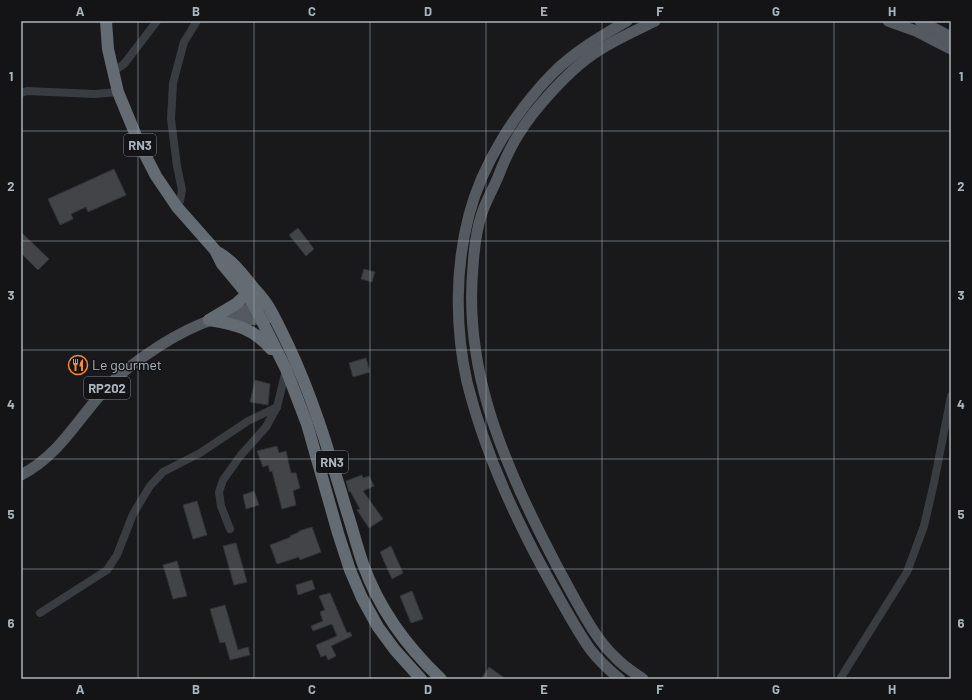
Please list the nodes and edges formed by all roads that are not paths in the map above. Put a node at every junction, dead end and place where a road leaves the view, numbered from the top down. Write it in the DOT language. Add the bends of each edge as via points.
graph roads {
  1 [pos="106,21"];
  2 [pos="157,21"];
  3 [pos="197,21"];
  4 [pos="627,21"];
  5 [pos="655,21"];
  6 [pos="888,21"];
  7 [pos="920,21"];
  8 [pos="951,37"];
  9 [pos="951,49"];
  10 [pos="112,72"];
  11 [pos="118,92"];
  12 [pos="21,93"];
  13 [pos="177,207"];
  14 [pos="214,250"];
  15 [pos="247,294"];
  16 [pos="268,305"];
  17 [pos="255,308"];
  18 [pos="274,316"];
  19 [pos="260,319"];
  20 [pos="209,320"];
  21 [pos="285,367"];
  22 [pos="951,396"];
  23 [pos="277,407"];
  24 [pos="323,433"];
  25 [pos="311,438"];
  26 [pos="21,475"];
  27 [pos="230,529"];
  28 [pos="40,613"];
  29 [pos="421,679"];
  30 [pos="441,679"];
  31 [pos="620,679"];
  32 [pos="642,679"];
  33 [pos="840,679"];
  1 -- 10 [label="highway, RN3"];
  2 -- 10 [label="street" via="124,64"];
  3 -- 13 [label="street" via="184,42 173,84 171,119 182,190"];
  4 -- 31 [label="main road" via="580,50 553,73 530,98 511,126 479,183 462,244 458,284 459,326 467,381 477,419 501,484 539,563 570,618 599,660"];
  5 -- 32 [label="main road" via="590,57 564,79 521,130 507,155 482,213 475,244 471,284 471,320 480,377 497,436 521,496 586,619 614,657"];
  6 -- 9 [label="main road"];
  7 -- 8 [label="main road"];
  10 -- 11 [label="highway, RN3"];
  11 -- 12 [label="street"];
  11 -- 13 [label="highway, RN3" via="139,144"];
  13 -- 14 [label="highway, RN3"];
  14 -- 15 [label="highway, RN3"];
  14 -- 16 [label="highway, RN3" via="226,257"];
  15 -- 17 [label="highway, RN3"];
  15 -- 20 [label="highway" via="236,304"];
  16 -- 17 [label="main road"];
  16 -- 18 [label="highway, RN3"];
  17 -- 19 [label="highway, RN3"];
  17 -- 20 [label="main road"];
  18 -- 19 [label="main road"];
  18 -- 24 [label="highway, RN3" via="303,376"];
  19 -- 20 [label="main road"];
  19 -- 21 [label="highway, RN3"];
  20 -- 21 [label="highway" via="245,328 261,338"];
  20 -- 26 [label="main road, RP202" via="176,335 128,368 101,393 55,449"];
  21 -- 23 [label="street"];
  21 -- 25 [label="highway, RN3"];
  22 -- 33 [label="street" via="926,519 907,572"];
  23 -- 27 [label="street" via="266,428 241,455 223,480 220,492 221,506"];
  23 -- 28 [label="street" via="248,421 200,453 162,472 133,514 117,555 107,570"];
  24 -- 25 [label="highway"];
  24 -- 30 [label="highway, RN3" via="363,565 375,592 406,642"];
  25 -- 29 [label="highway, RN3" via="338,534 362,598 378,627"];
}
